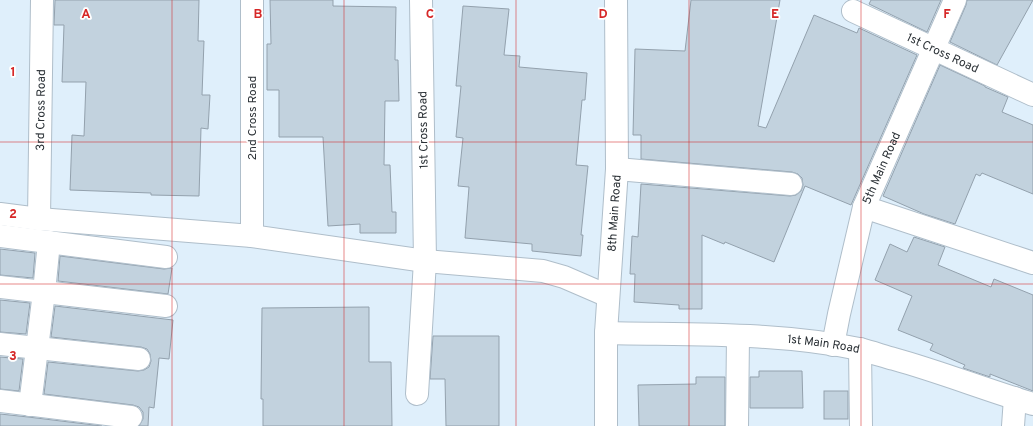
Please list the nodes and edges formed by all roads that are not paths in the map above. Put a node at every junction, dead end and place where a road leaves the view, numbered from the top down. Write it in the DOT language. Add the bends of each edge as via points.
graph roads {
  1 [pos="42,0"];
  2 [pos="252,0"];
  3 [pos="421,0"];
  4 [pos="616,0"];
  5 [pos="955,0"];
  6 [pos="853,11"];
  7 [pos="934,48"];
  8 [pos="1033,95"];
  9 [pos="617,169"];
  10 [pos="791,184"];
  11 [pos="864,207"];
  12 [pos="0,214"];
  13 [pos="39,219"];
  14 [pos="0,236"];
  15 [pos="252,236"];
  16 [pos="49,242"];
  17 [pos="166,257"];
  18 [pos="424,261"];
  19 [pos="1033,263"];
  20 [pos="0,287"];
  21 [pos="44,292"];
  22 [pos="608,296"];
  23 [pos="166,306"];
  24 [pos="606,334"];
  25 [pos="738,336"];
  26 [pos="0,344"];
  27 [pos="833,345"];
  28 [pos="38,349"];
  29 [pos="860,349"];
  30 [pos="139,359"];
  31 [pos="417,394"];
  32 [pos="0,401"];
  33 [pos="1024,401"];
  34 [pos="30,405"];
  35 [pos="131,416"];
  36 [pos="606,426"];
  37 [pos="737,426"];
  38 [pos="860,426"];
  39 [pos="1013,426"];
  1 -- 13 [label="street, 3rd Cross Road"];
  2 -- 15 [label="street, 2nd Cross Road"];
  3 -- 18 [label="street, 1st Cross Road"];
  4 -- 9 [label="street, 8th Main Road"];
  5 -- 7 [label="street, 5th Main Road"];
  6 -- 7 [label="street, 1st Cross Road"];
  7 -- 8 [label="street, 1st Cross Road"];
  7 -- 11 [label="street, 5th Main Road"];
  9 -- 10 [label="street"];
  9 -- 22 [label="street, 8th Main Road"];
  11 -- 19 [label="street"];
  11 -- 27 [label="street, 5th Main Road"];
  12 -- 13 [label="street"];
  13 -- 15 [label="street"];
  14 -- 16 [label="street"];
  15 -- 18 [label="street"];
  16 -- 17 [label="street"];
  16 -- 21 [label="street"];
  18 -- 22 [label="street" via="548,272"];
  18 -- 31 [label="street, 1st Cross Road"];
  20 -- 21 [label="street"];
  21 -- 23 [label="street"];
  21 -- 28 [label="street"];
  22 -- 24 [label="street, 8th Main Road"];
  24 -- 25 [label="street, 1st Main Road"];
  24 -- 36 [label="street, 8th Main Road"];
  25 -- 27 [label="street, 1st Main Road"];
  25 -- 37 [label="street"];
  26 -- 28 [label="street"];
  27 -- 29 [label="street, 1st Main Road"];
  28 -- 30 [label="street"];
  28 -- 34 [label="street"];
  29 -- 33 [label="street, 1st Main Road" via="927,368"];
  29 -- 38 [label="street"];
  32 -- 34 [label="street"];
  33 -- 39 [label="street"];
  34 -- 35 [label="street"];
}
